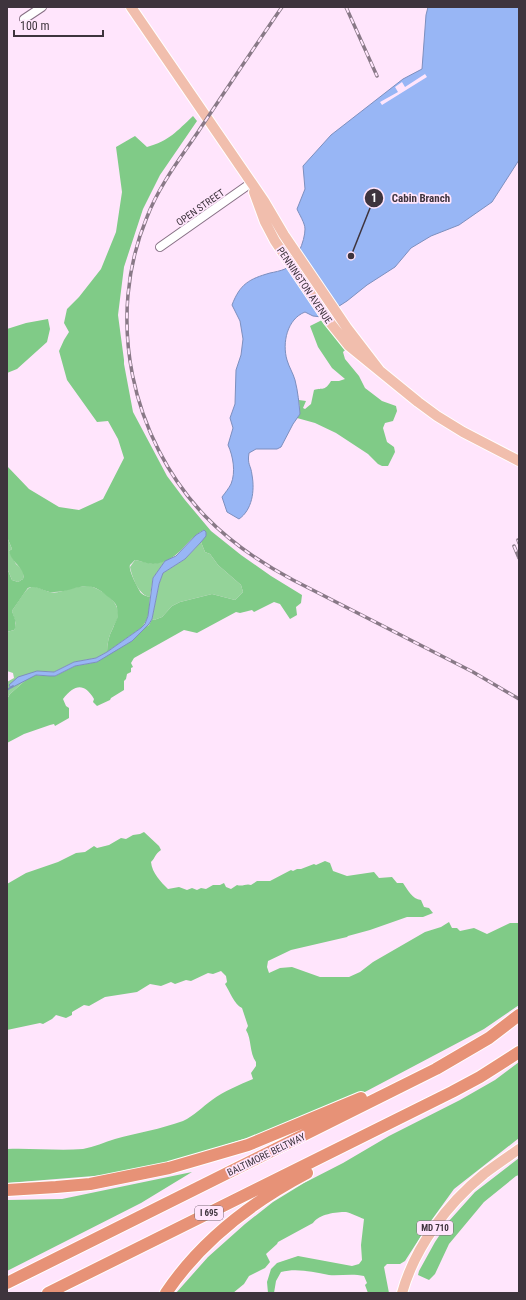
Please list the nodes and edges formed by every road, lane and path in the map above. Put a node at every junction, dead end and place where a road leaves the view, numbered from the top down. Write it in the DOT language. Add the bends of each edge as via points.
graph roads {
  1 [pos="42,7"];
  2 [pos="131,7"];
  3 [pos="24,19"];
  4 [pos="252,183"];
  5 [pos="160,247"];
  6 [pos="380,370"];
  7 [pos="519,461"];
  8 [pos="519,1015"];
  9 [pos="489,1038"];
  10 [pos="519,1052"];
  11 [pos="508,1060"];
  12 [pos="519,1149"];
  13 [pos="7,1190"];
  14 [pos="7,1283"];
  15 [pos="48,1293"];
  16 [pos="166,1293"];
  17 [pos="402,1293"];
  1 -- 3 [label="street"];
  2 -- 4 [label="main road, PENNINGTON AVENUE"];
  4 -- 5 [label="street, OPEN STREET"];
  4 -- 6 [label="main road, PENNINGTON AVENUE" via="294,250 351,333"];
  4 -- 6 [label="main road, PENNINGTON AVENUE" via="265,222 328,320 348,345"];
  6 -- 7 [label="main road, PENNINGTON AVENUE" via="437,416"];
  8 -- 9 [label="highway, BALTIMORE BELTWAY / I 695"];
  9 -- 13 [label="highway" via="434,1066 248,1145 169,1168 90,1184"];
  9 -- 14 [label="highway, BALTIMORE BELTWAY / I 695" via="399,1088"];
  10 -- 11 [label="highway, I 695"];
  11 -- 15 [label="highway, I 695" via="445,1095"];
  11 -- 16 [label="highway" via="447,1098 289,1182 245,1211 223,1229 186,1267"];
  12 -- 17 [label="main road, MD 710" via="458,1198 441,1219 415,1261"];
}
